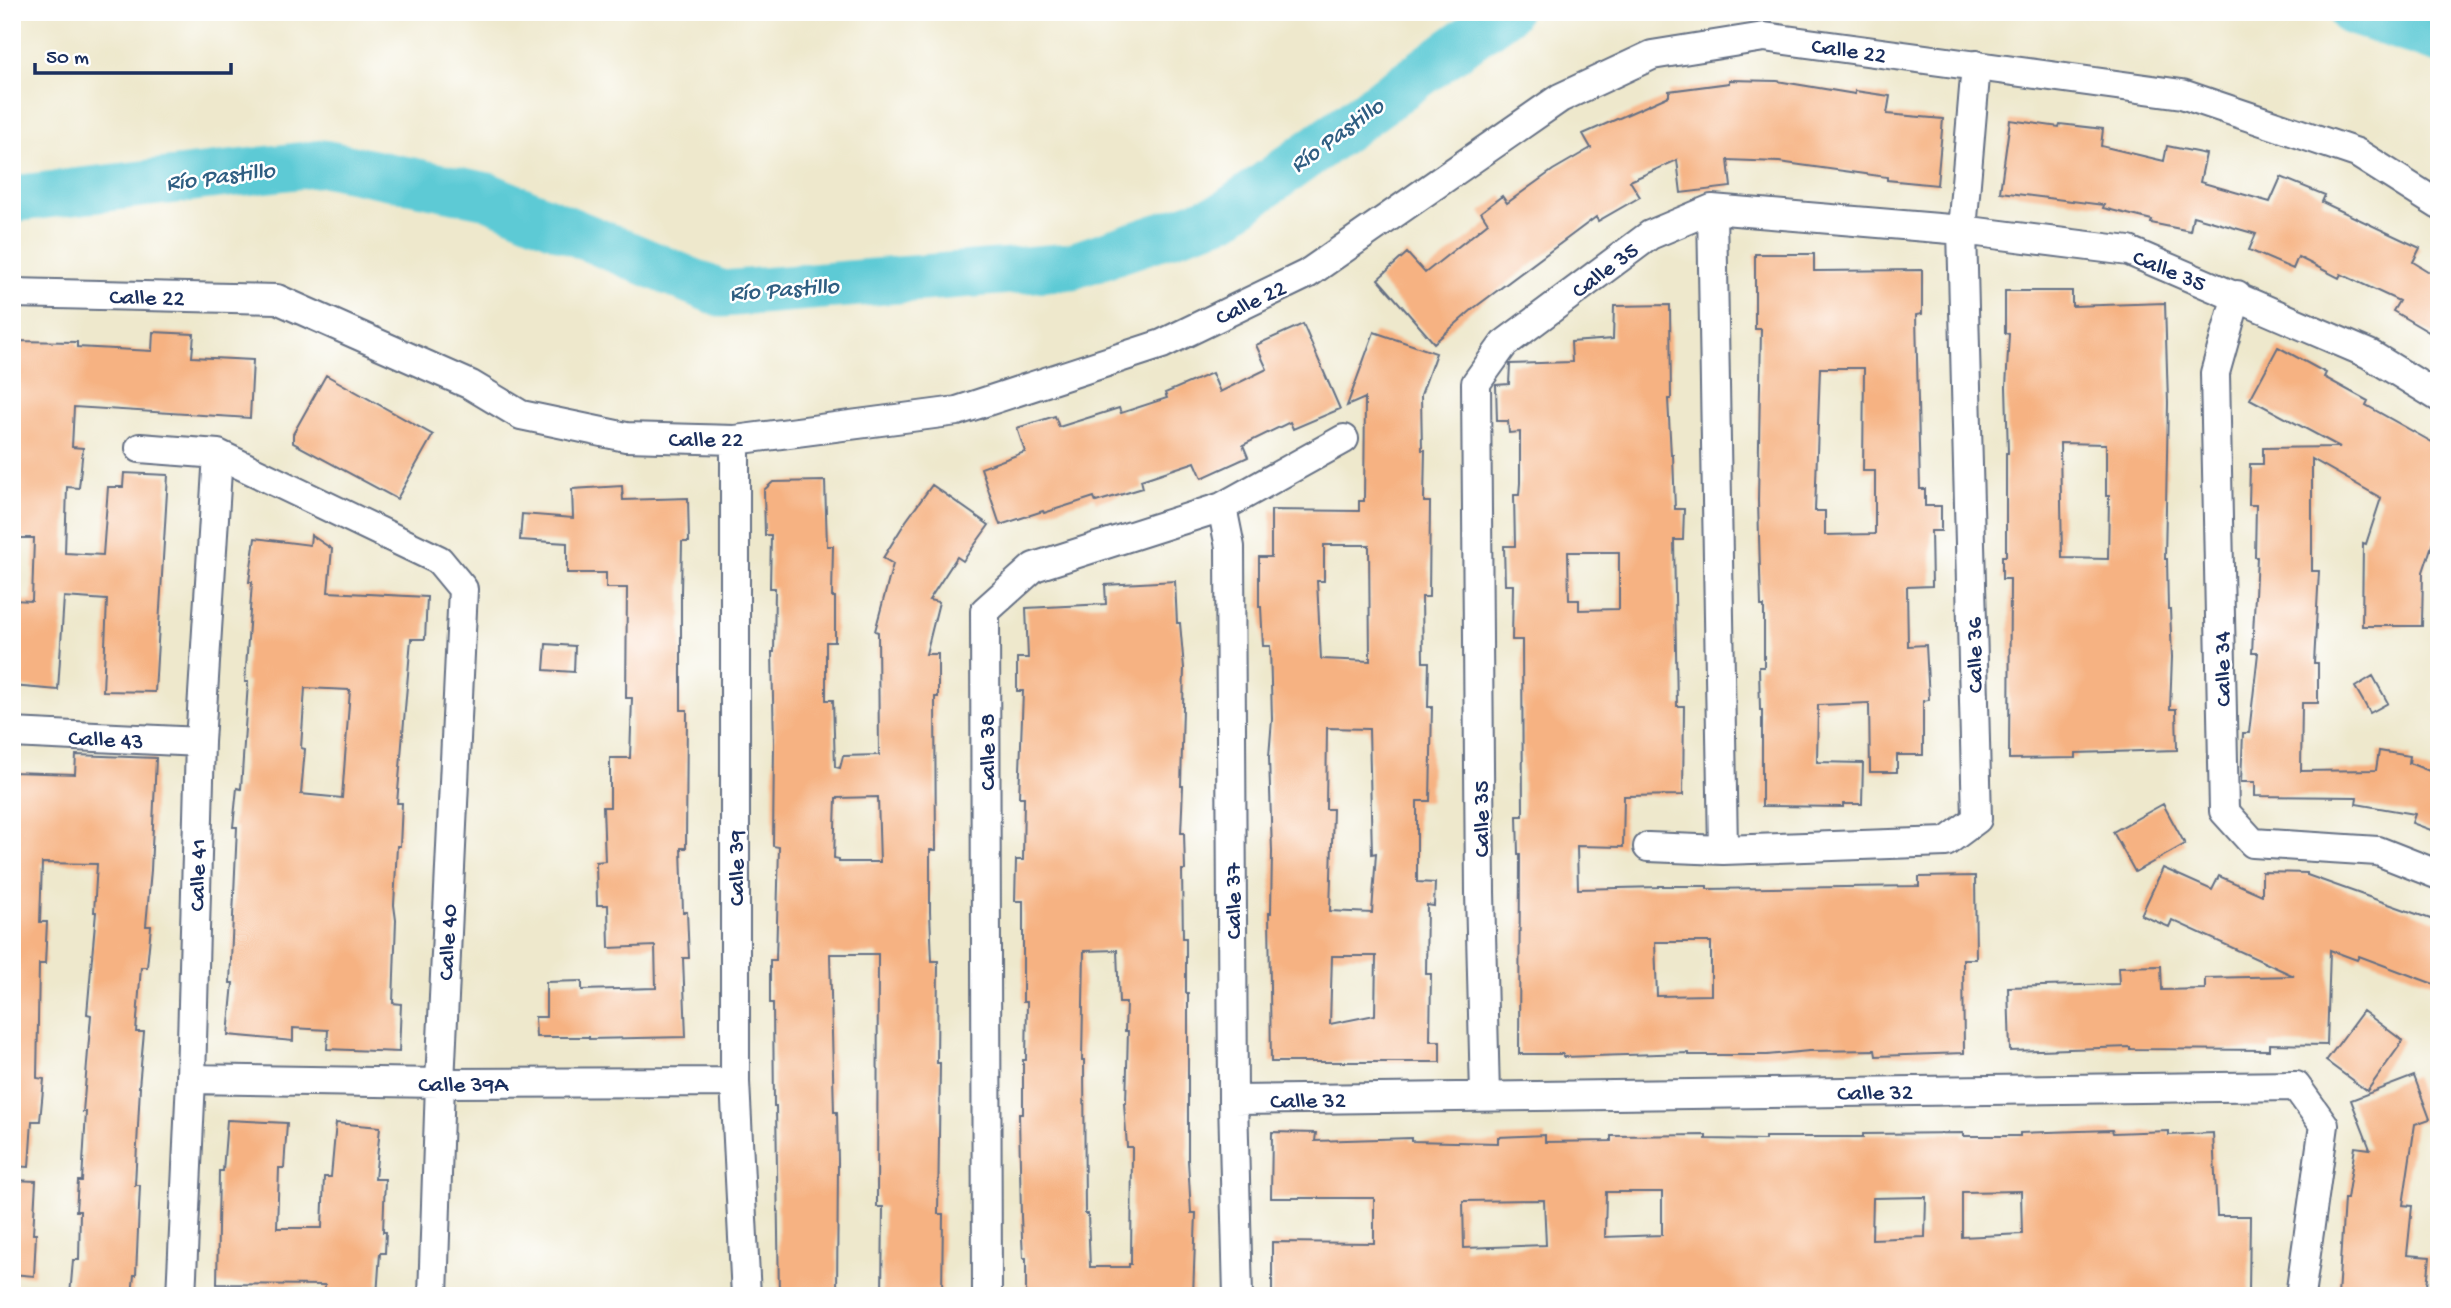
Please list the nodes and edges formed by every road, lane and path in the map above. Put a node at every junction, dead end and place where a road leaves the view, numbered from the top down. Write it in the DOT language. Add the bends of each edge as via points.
graph roads {
  1 [pos="1976,65"];
  2 [pos="2439,205"];
  3 [pos="1712,209"];
  4 [pos="1962,230"];
  5 [pos="12,293"];
  6 [pos="2237,296"];
  7 [pos="2439,397"];
  8 [pos="1344,439"];
  9 [pos="735,440"];
  10 [pos="140,448"];
  11 [pos="218,454"];
  12 [pos="1222,507"];
  13 [pos="12,733"];
  14 [pos="200,742"];
  15 [pos="1648,847"];
  16 [pos="1723,850"];
  17 [pos="2439,875"];
  18 [pos="191,1079"];
  19 [pos="735,1082"];
  20 [pos="440,1083"];
  21 [pos="1485,1096"];
  22 [pos="1233,1100"];
  23 [pos="181,1296"];
  24 [pos="433,1296"];
  25 [pos="746,1296"];
  26 [pos="987,1296"];
  27 [pos="1238,1296"];
  28 [pos="2300,1296"];
  1 -- 2 [label="street, Calle 22" via="2182,94 2357,153"];
  1 -- 4 [label="street"];
  1 -- 9 [label="street, Calle 22" via="1764,37 1652,55 1560,98 1307,274 1162,344 957,411"];
  3 -- 4 [label="street, Calle 35"];
  3 -- 16 [label="street"];
  3 -- 21 [label="street, Calle 35" via="1650,235 1504,344 1476,383"];
  4 -- 6 [label="street, Calle 35" via="2129,251"];
  4 -- 16 [label="street, Calle 36" via="1977,819 1946,842"];
  5 -- 9 [label="street, Calle 22" via="277,299 471,385 521,415 626,438"];
  6 -- 7 [label="street, Calle 35" via="2369,354"];
  6 -- 17 [label="street, Calle 34" via="2215,373 2224,811 2253,843 2378,851"];
  8 -- 12 [label="street, Calle 38"];
  9 -- 19 [label="street, Calle 39"];
  10 -- 11 [label="street"];
  11 -- 14 [label="street, Calle 41"];
  11 -- 20 [label="street, Calle 40" via="439,560 463,589"];
  12 -- 22 [label="street, Calle 37" via="1230,547"];
  12 -- 26 [label="street, Calle 38" via="1034,567 985,611"];
  13 -- 14 [label="street, Calle 43"];
  14 -- 18 [label="street, Calle 41"];
  15 -- 16 [label="street, Calle 36"];
  18 -- 20 [label="street, Calle 39A"];
  18 -- 23 [label="street, Calle 41"];
  19 -- 20 [label="street, Calle 39A"];
  19 -- 25 [label="street, Calle 39"];
  20 -- 24 [label="street, Calle 40"];
  21 -- 22 [label="street, Calle 32"];
  21 -- 28 [label="street, Calle 32" via="2296,1086 2324,1125"];
  22 -- 27 [label="street, Calle 37"];
}
